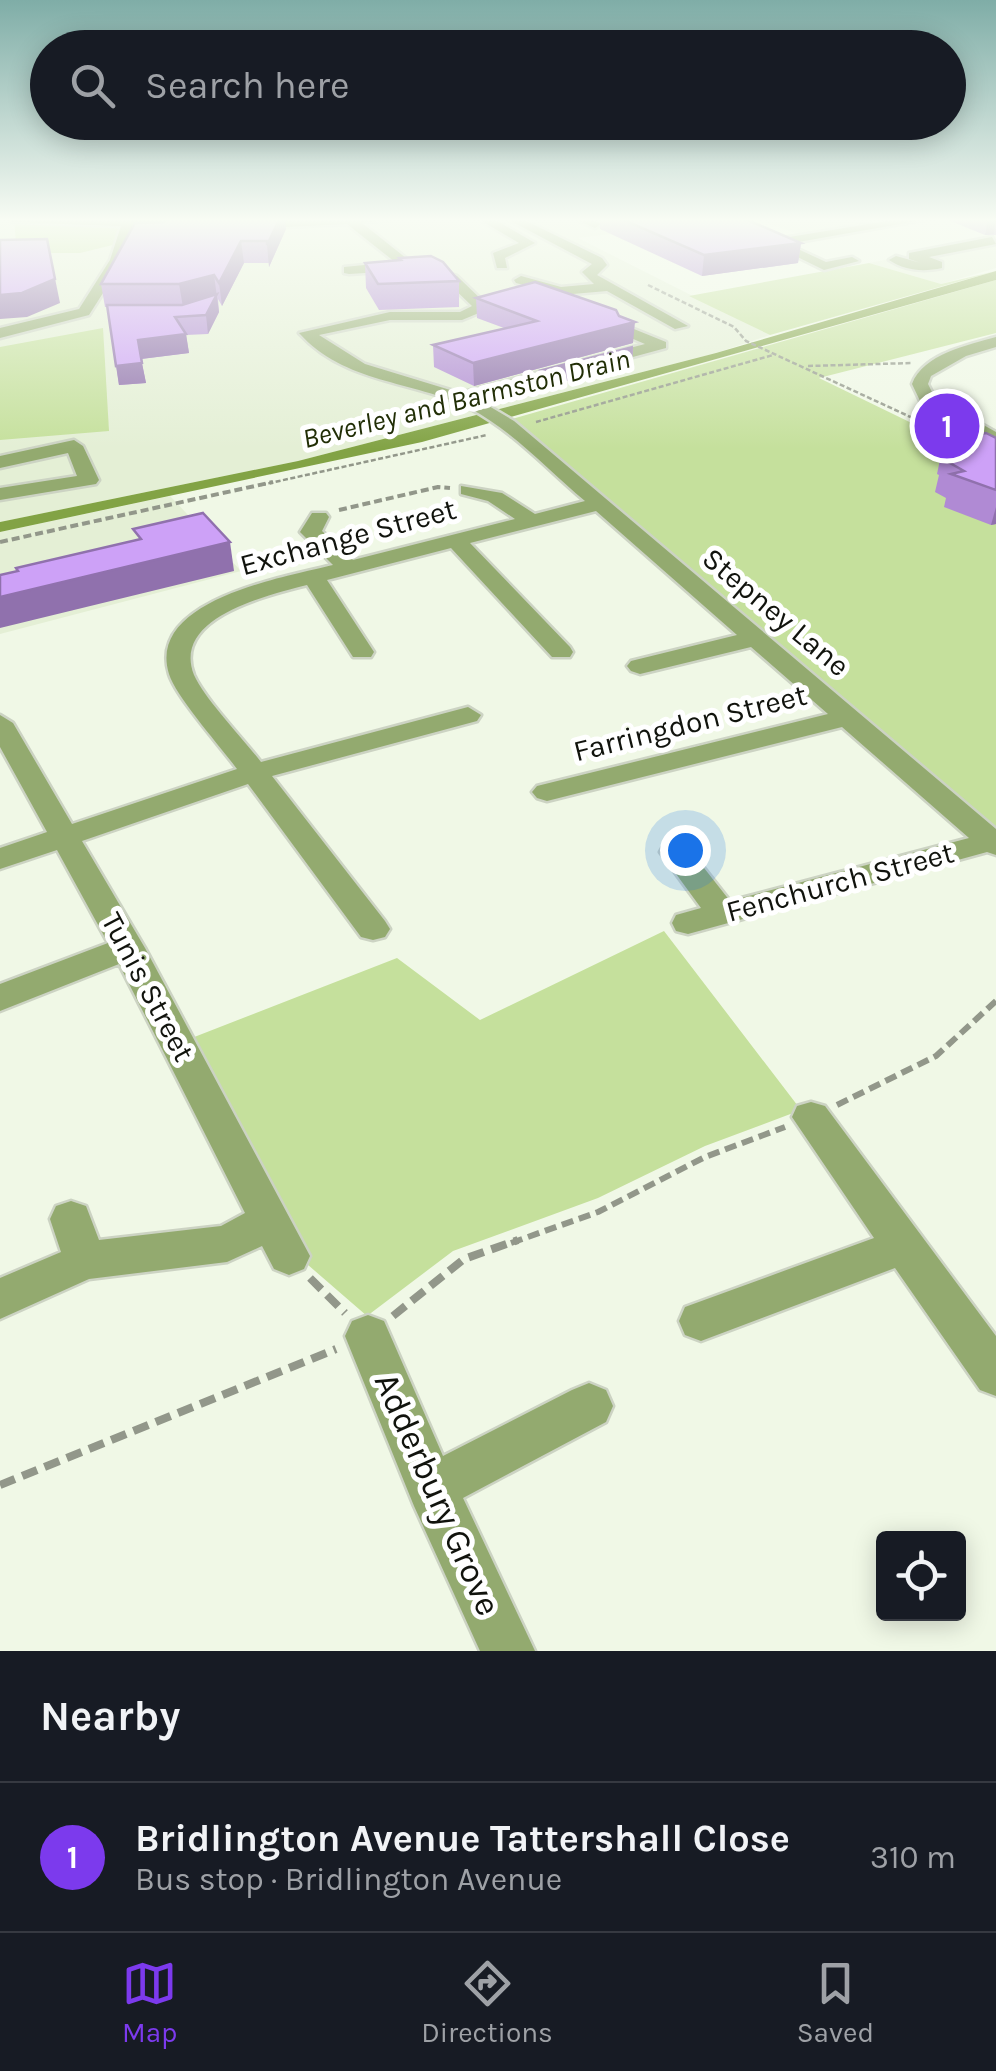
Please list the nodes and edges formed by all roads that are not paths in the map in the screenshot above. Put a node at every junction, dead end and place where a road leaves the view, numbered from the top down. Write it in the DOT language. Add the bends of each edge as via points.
graph roads {
  1 [pos="94,295"];
  2 [pos="469,295"];
  3 [pos="624,295"];
  4 [pos="78,315"];
  5 [pos="99,316"];
  6 [pos="680,326"];
  7 [pos="624,330"];
  8 [pos="0,333"];
  9 [pos="996,342"];
  10 [pos="460,398"];
  11 [pos="996,440"];
  12 [pos="27,456"];
  13 [pos="0,462"];
  14 [pos="40,488"];
  15 [pos="468,490"];
  16 [pos="0,494"];
  17 [pos="599,504"];
  18 [pos="320,517"];
  19 [pos="532,521"];
  20 [pos="456,541"];
  21 [pos="348,568"];
  22 [pos="313,577"];
  23 [pos="756,638"];
  24 [pos="362,652"];
  25 [pos="561,652"];
  26 [pos="640,666"];
  27 [pos="468,715"];
  28 [pos="849,717"];
  29 [pos="0,723"];
  30 [pos="258,771"];
  31 [pos="547,792"];
  32 [pos="66,838"];
  33 [pos="994,843"];
  34 [pos="675,852"];
  35 [pos="0,859"];
  36 [pos="723,914"];
  37 [pos="688,923"];
  38 [pos="373,928"];
  39 [pos="128,948"];
  40 [pos="0,998"];
  41 [pos="811,1117"];
  42 [pos="71,1219"];
  43 [pos="902,1247"];
  44 [pos="85,1261"];
  45 [pos="0,1300"];
  46 [pos="701,1321"];
  47 [pos="368,1336"];
  48 [pos="996,1374"];
  49 [pos="590,1406"];
  50 [pos="432,1488"];
  51 [pos="508,1651"];
  1 -- 4 [label="street"];
  2 -- 10 [label="street, Stepney Lane" via="481,307 462,316 400,315 307,333 376,376"];
  3 -- 6 [label="street"];
  4 -- 5 [label="street"];
  4 -- 8 [label="street"];
  7 -- 10 [label="street" via="660,345"];
  9 -- 11 [label="street" via="960,353 924,373 920,384 928,401"];
  10 -- 17 [label="street, Stepney Lane" via="512,431"];
  12 -- 13 [label="street"];
  12 -- 14 [label="street"];
  12 -- 14 [label="street" via="74,446 89,480"];
  14 -- 16 [label="street"];
  15 -- 19 [label="street" via="495,497"];
  17 -- 19 [label="street, Exchange Street"];
  17 -- 23 [label="street, Stepney Lane"];
  18 -- 21 [label="street" via="311,532"];
  19 -- 20 [label="street, Exchange Street"];
  20 -- 21 [label="street, Exchange Street"];
  20 -- 25 [label="street"];
  21 -- 22 [label="street, Exchange Street"];
  22 -- 24 [label="street"];
  22 -- 30 [label="street, Exchange Street" via="213,611 182,634 176,657 182,677"];
  23 -- 26 [label="street"];
  23 -- 28 [label="street, Stepney Lane"];
  27 -- 30 [label="street"];
  28 -- 31 [label="street, Farringdon Street"];
  28 -- 33 [label="street, Stepney Lane"];
  29 -- 32 [label="street, Tunis Street"];
  30 -- 32 [label="street"];
  30 -- 38 [label="street, Exchange Street"];
  32 -- 35 [label="street"];
  32 -- 39 [label="street, Tunis Street"];
  33 -- 36 [label="street, Fenchurch Street"];
  34 -- 36 [label="street"];
  36 -- 37 [label="street, Fenchurch Street"];
  39 -- 40 [label="street"];
  39 -- 44 [label="street, Tunis Street" via="280,1237"];
  41 -- 43 [label="street"];
  42 -- 44 [label="street"];
  43 -- 46 [label="street"];
  43 -- 48 [label="street"];
  44 -- 45 [label="street"];
  47 -- 50 [label="street, Adderbury Grove"];
  49 -- 50 [label="street"];
  50 -- 51 [label="street, Adderbury Grove"];
}
